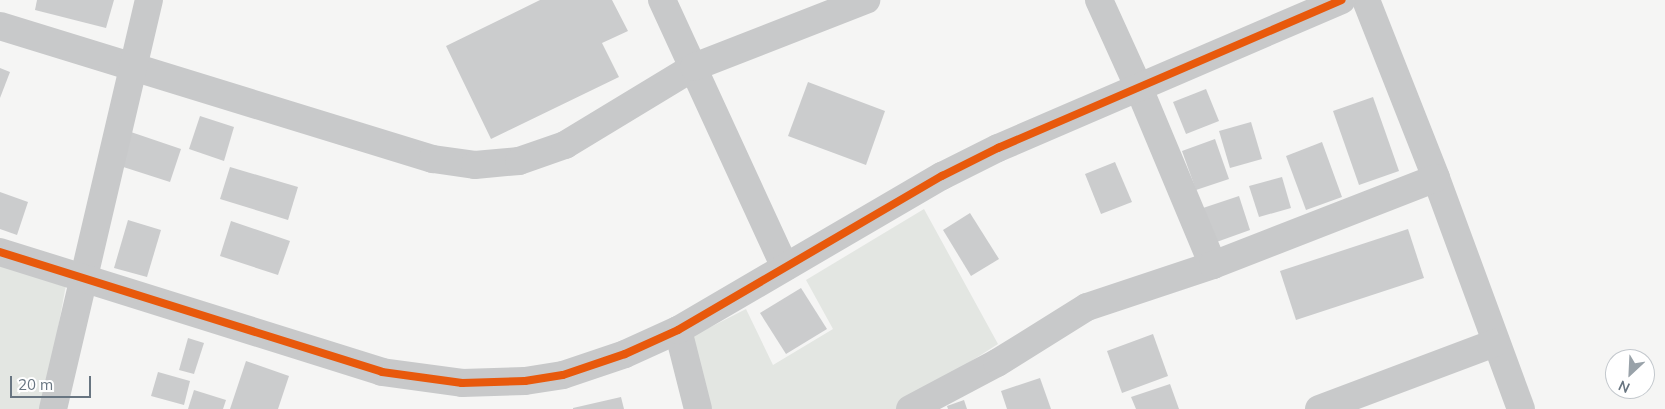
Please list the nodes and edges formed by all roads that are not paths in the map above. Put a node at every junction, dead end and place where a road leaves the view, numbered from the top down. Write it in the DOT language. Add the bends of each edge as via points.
graph roads {
  1 [pos="148,0"];
  2 [pos="662,0"];
  3 [pos="866,0"];
  4 [pos="1099,0"];
  5 [pos="1341,0"];
  6 [pos="1366,0"];
  7 [pos="0,26"];
  8 [pos="133,66"];
  9 [pos="694,67"];
  10 [pos="1138,86"];
  11 [pos="1436,178"];
  12 [pos="0,252"];
  13 [pos="1213,265"];
  14 [pos="785,267"];
  15 [pos="82,277"];
  16 [pos="678,330"];
  17 [pos="1495,343"];
  18 [pos="53,409"];
  19 [pos="698,409"];
  20 [pos="910,409"];
  21 [pos="1319,409"];
  22 [pos="1521,409"];
  1 -- 8 [label="street"];
  2 -- 9 [label="street"];
  3 -- 9 [label="street"];
  4 -- 10 [label="street"];
  5 -- 10 [label="street"];
  6 -- 11 [label="street"];
  7 -- 8 [label="street"];
  8 -- 9 [label="street" via="433,159 475,165 519,161 565,145"];
  8 -- 15 [label="street"];
  9 -- 14 [label="street"];
  10 -- 13 [label="street"];
  10 -- 14 [label="street" via="950,172"];
  11 -- 13 [label="street"];
  11 -- 17 [label="street"];
  12 -- 15 [label="street"];
  13 -- 20 [label="street" via="1087,308 997,363"];
  14 -- 16 [label="street"];
  15 -- 16 [label="street" via="373,370 462,384 525,381 563,375 625,354"];
  15 -- 18 [label="street"];
  16 -- 19 [label="street"];
  17 -- 21 [label="street"];
  17 -- 22 [label="street"];
}
